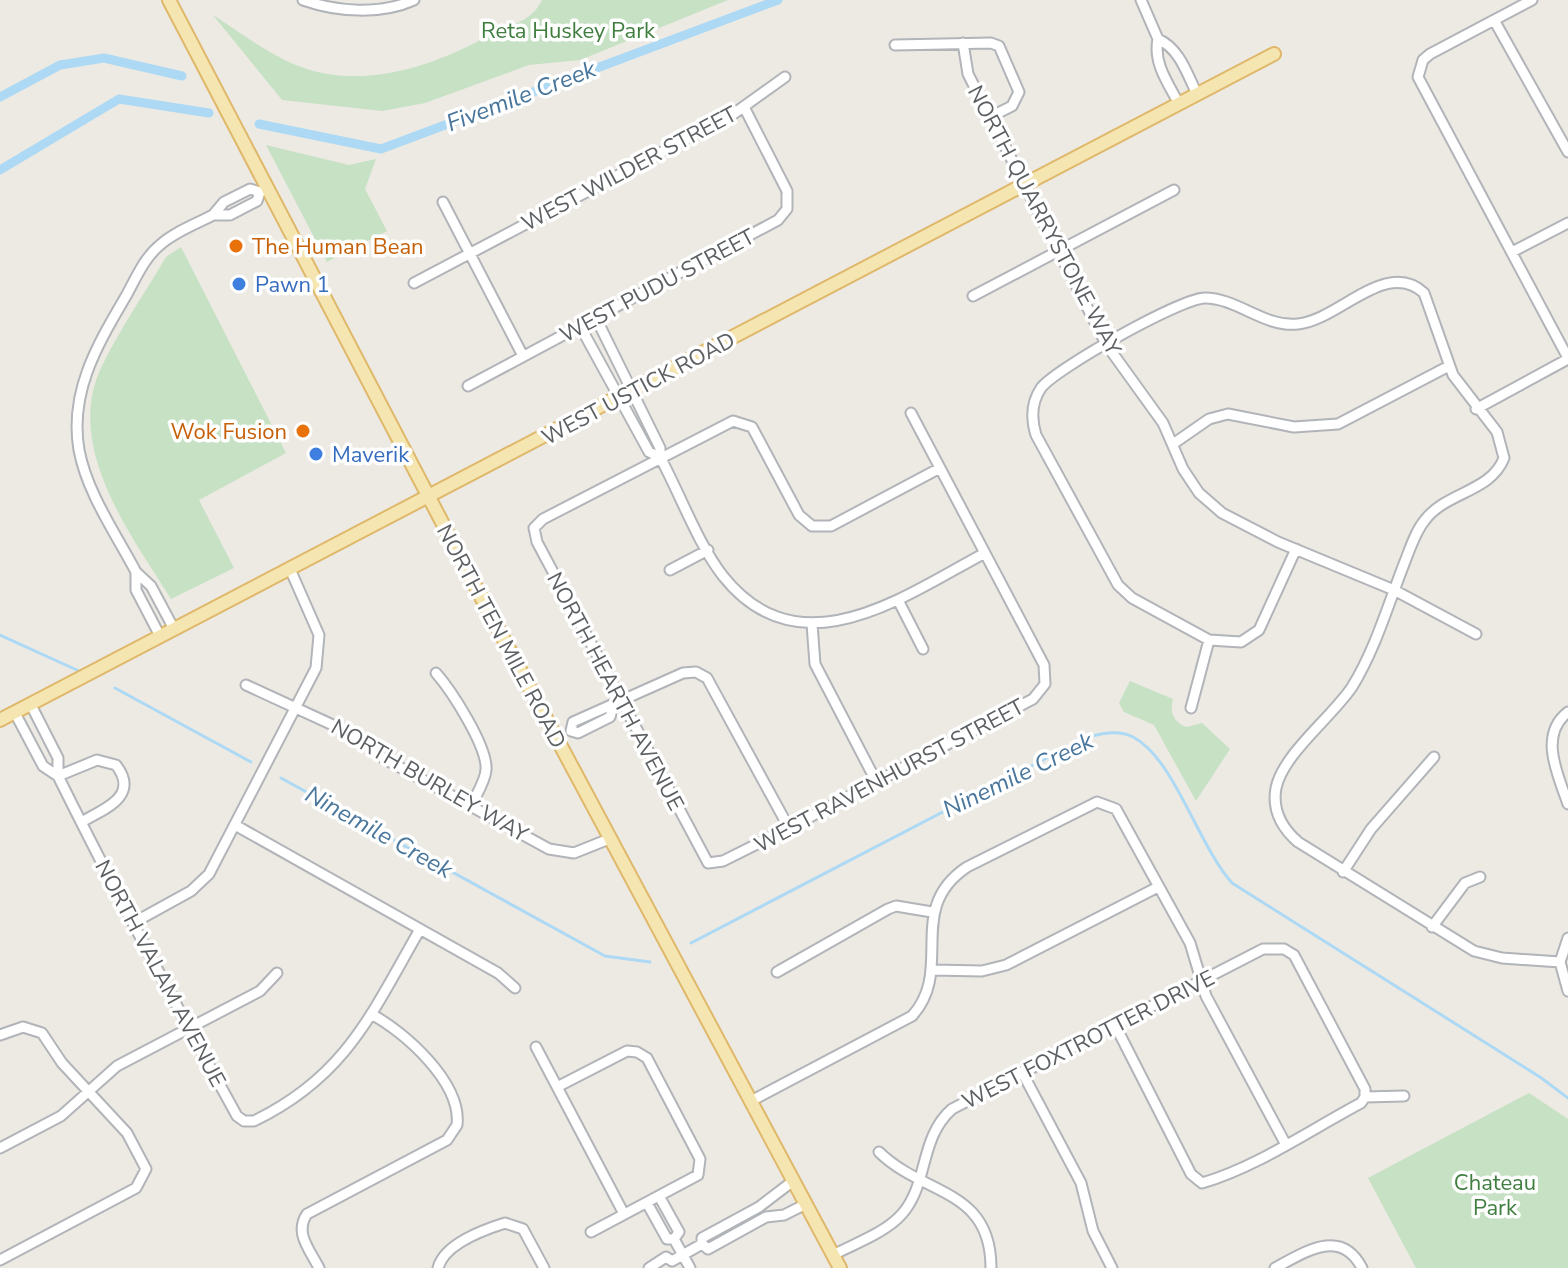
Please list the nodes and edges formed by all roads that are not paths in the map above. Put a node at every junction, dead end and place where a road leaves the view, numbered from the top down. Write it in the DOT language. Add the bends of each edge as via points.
graph roads {
  1 [pos="169,0"];
  2 [pos="303,0"];
  3 [pos="414,0"];
  4 [pos="1141,0"];
  5 [pos="1532,0"];
  6 [pos="1494,20"];
  7 [pos="1158,39"];
  8 [pos="963,43"];
  9 [pos="895,45"];
  10 [pos="1274,54"];
  11 [pos="785,77"];
  12 [pos="1197,94"];
  13 [pos="1179,104"];
  14 [pos="744,107"];
  15 [pos="990,117"];
  16 [pos="1568,152"];
  17 [pos="1025,184"];
  18 [pos="264,190"];
  19 [pos="1174,190"];
  20 [pos="443,202"];
  21 [pos="1568,223"];
  22 [pos="1060,250"];
  23 [pos="1512,252"];
  24 [pos="468,253"];
  25 [pos="414,283"];
  26 [pos="973,296"];
  27 [pos="596,318"];
  28 [pos="580,326"];
  29 [pos="1568,331"];
  30 [pos="1558,337"];
  31 [pos="1106,344"];
  32 [pos="523,356"];
  33 [pos="1568,359"];
  34 [pos="1449,366"];
  35 [pos="468,386"];
  36 [pos="632,390"];
  37 [pos="618,398"];
  38 [pos="1476,409"];
  39 [pos="911,413"];
  40 [pos="1173,444"];
  41 [pos="660,457"];
  42 [pos="940,468"];
  43 [pos="428,496"];
  44 [pos="1296,549"];
  45 [pos="708,550"];
  46 [pos="985,553"];
  47 [pos="290,569"];
  48 [pos="670,570"];
  49 [pos="136,572"];
  50 [pos="1394,590"];
  51 [pos="898,600"];
  52 [pos="812,624"];
  53 [pos="174,629"];
  54 [pos="1476,634"];
  55 [pos="160,636"];
  56 [pos="1209,640"];
  57 [pos="923,649"];
  58 [pos="436,673"];
  59 [pos="246,685"];
  60 [pos="31,705"];
  61 [pos="618,705"];
  62 [pos="297,706"];
  63 [pos="1191,708"];
  64 [pos="1568,712"];
  65 [pos="15,713"];
  66 [pos="0,720"];
  67 [pos="556,739"];
  68 [pos="1434,757"];
  69 [pos="58,776"];
  70 [pos="876,781"];
  71 [pos="1568,804"];
  72 [pos="471,806"];
  73 [pos="81,822"];
  74 [pos="235,825"];
  75 [pos="789,828"];
  76 [pos="609,839"];
  77 [pos="708,863"];
  78 [pos="1343,872"];
  79 [pos="1480,877"];
  80 [pos="1158,887"];
  81 [pos="932,912"];
  82 [pos="133,923"];
  83 [pos="1432,927"];
  84 [pos="419,931"];
  85 [pos="1568,938"];
  86 [pos="1560,962"];
  87 [pos="932,970"];
  88 [pos="777,972"];
  89 [pos="277,973"];
  90 [pos="1199,980"];
  91 [pos="515,988"];
  92 [pos="1568,991"];
  93 [pos="371,1014"];
  94 [pos="1114,1023"];
  95 [pos="189,1028"];
  96 [pos="0,1035"];
  97 [pos="536,1047"];
  98 [pos="1022,1072"];
  99 [pos="557,1087"];
  100 [pos="89,1093"];
  101 [pos="1404,1096"];
  102 [pos="1365,1097"];
  103 [pos="751,1101"];
  104 [pos="1285,1143"];
  105 [pos="0,1148"];
  106 [pos="879,1152"];
  107 [pos="919,1179"];
  108 [pos="793,1181"];
  109 [pos="659,1196"];
  110 [pos="647,1203"];
  111 [pos="806,1204"];
  112 [pos="624,1214"];
  113 [pos="591,1232"];
  114 [pos="674,1239"];
  115 [pos="702,1244"];
  116 [pos="683,1255"];
  117 [pos="833,1255"];
  118 [pos="0,1260"];
  119 [pos="672,1264"];
  120 [pos="319,1268"];
  121 [pos="438,1268"];
  122 [pos="544,1268"];
  123 [pos="649,1268"];
  124 [pos="690,1268"];
  125 [pos="840,1268"];
  126 [pos="991,1268"];
  127 [pos="1112,1268"];
  128 [pos="1275,1268"];
  129 [pos="1362,1268"];
  1 -- 18 [label="main road, NORTH TEN MILE ROAD"];
  2 -- 3 [label="street" via="356,10"];
  4 -- 7 [label="street"];
  5 -- 6 [label="street"];
  6 -- 16 [label="street"];
  6 -- 23 [label="street" via="1430,54 1419,68 1421,84"];
  7 -- 12 [label="street" via="1179,57"];
  7 -- 13 [label="street" via="1160,67"];
  8 -- 9 [label="street"];
  8 -- 15 [label="street, NORTH QUARRYSTONE WAY" via="968,74"];
  8 -- 15 [label="street" via="999,46 1019,92 1012,106"];
  10 -- 12 [label="main road, WEST USTICK ROAD"];
  11 -- 14 [label="street, WEST WILDER STREET"];
  12 -- 13 [label="main road, WEST USTICK ROAD"];
  13 -- 17 [label="main road, WEST USTICK ROAD"];
  14 -- 24 [label="street, WEST WILDER STREET"];
  14 -- 27 [label="street, WEST PUDU STREET" via="787,191 787,209 778,220"];
  15 -- 17 [label="street, NORTH QUARRYSTONE WAY"];
  17 -- 22 [label="street, NORTH QUARRYSTONE WAY"];
  17 -- 36 [label="main road, WEST USTICK ROAD"];
  18 -- 43 [label="main road, NORTH TEN MILE ROAD"];
  18 -- 49 [label="street" via="250,189 224,202 213,215 161,243 148,256 92,354 78,401 78,439 93,489"];
  19 -- 22 [label="street"];
  20 -- 24 [label="street"];
  21 -- 23 [label="street"];
  22 -- 26 [label="street"];
  22 -- 31 [label="street, NORTH QUARRYSTONE WAY"];
  23 -- 30 [label="street"];
  24 -- 25 [label="street, WEST WILDER STREET"];
  24 -- 32 [label="street"];
  27 -- 28 [label="street, WEST PUDU STREET"];
  27 -- 36 [label="street"];
  28 -- 32 [label="street, WEST PUDU STREET"];
  28 -- 37 [label="street"];
  29 -- 30 [label="street"];
  30 -- 33 [label="street"];
  31 -- 34 [label="street" via="1203,298 1276,322 1299,324 1383,284 1404,281 1416,285 1430,303"];
  31 -- 40 [label="street, NORTH QUARRYSTONE WAY"];
  31 -- 56 [label="street" via="1041,388 1033,406 1036,435 1118,585"];
  32 -- 35 [label="street, WEST PUDU STREET"];
  33 -- 38 [label="street"];
  34 -- 38 [label="street"];
  34 -- 40 [label="street" via="1338,424 1294,427 1228,414 1209,419"];
  36 -- 37 [label="main road, WEST USTICK ROAD"];
  36 -- 41 [label="street"];
  37 -- 41 [label="street" via="649,452"];
  37 -- 43 [label="main road, WEST USTICK ROAD"];
  38 -- 50 [label="street" via="1502,443 1500,467 1427,517"];
  39 -- 42 [label="street"];
  40 -- 44 [label="street, NORTH QUARRYSTONE WAY" via="1188,478 1206,500 1230,518"];
  41 -- 42 [label="street" via="733,421 752,427 799,515 812,526 831,526"];
  41 -- 45 [label="street"];
  41 -- 61 [label="street, NORTH HEARTH AVENUE" via="534,528"];
  42 -- 46 [label="street"];
  43 -- 47 [label="main road, WEST USTICK ROAD"];
  43 -- 67 [label="main road, NORTH TEN MILE ROAD"];
  44 -- 50 [label="street, NORTH QUARRYSTONE WAY"];
  44 -- 56 [label="street" via="1259,630 1241,642"];
  45 -- 48 [label="street"];
  45 -- 52 [label="street" via="744,597 769,612"];
  46 -- 51 [label="street"];
  46 -- 70 [label="street, WEST RAVENHURST STREET" via="1044,665 1045,684 1033,699"];
  47 -- 53 [label="main road, WEST USTICK ROAD"];
  47 -- 62 [label="street" via="319,635 316,668"];
  49 -- 53 [label="street" via="151,586"];
  49 -- 55 [label="street" via="136,590"];
  50 -- 54 [label="street, NORTH QUARRYSTONE WAY"];
  50 -- 78 [label="street" via="1356,680 1288,764 1275,791 1284,828"];
  51 -- 52 [label="street" via="859,618"];
  51 -- 57 [label="street"];
  52 -- 70 [label="street" via="815,664"];
  53 -- 55 [label="main road, WEST USTICK ROAD"];
  55 -- 60 [label="main road, WEST USTICK ROAD"];
  56 -- 63 [label="street"];
  58 -- 72 [label="street" via="486,761"];
  59 -- 62 [label="street, NORTH BURLEY WAY"];
  60 -- 65 [label="main road, WEST USTICK ROAD"];
  60 -- 69 [label="street, NORTH VALAM AVENUE" via="58,758"];
  61 -- 67 [label="street" via="610,717"];
  61 -- 75 [label="street" via="683,673 707,678"];
  61 -- 77 [label="street, NORTH HEARTH AVENUE"];
  62 -- 72 [label="street, NORTH BURLEY WAY" via="361,738 383,758"];
  62 -- 74 [label="street"];
  64 -- 71 [label="street" via="1552,733 1552,749"];
  65 -- 66 [label="main road, WEST USTICK ROAD"];
  65 -- 69 [label="street, NORTH VALAM AVENUE" via="43,766"];
  67 -- 76 [label="main road, NORTH TEN MILE ROAD"];
  68 -- 78 [label="street" via="1371,829"];
  69 -- 73 [label="street, NORTH VALAM AVENUE"];
  69 -- 73 [label="street" via="97,760 116,765 122,773 125,784 117,802"];
  70 -- 75 [label="street, WEST RAVENHURST STREET"];
  72 -- 76 [label="street, NORTH BURLEY WAY" via="561,853 586,850"];
  73 -- 82 [label="street, NORTH VALAM AVENUE"];
  74 -- 82 [label="street" via="201,883"];
  74 -- 84 [label="street"];
  75 -- 77 [label="street, WEST RAVENHURST STREET" via="723,861"];
  76 -- 103 [label="main road, NORTH TEN MILE ROAD"];
  78 -- 83 [label="street"];
  79 -- 83 [label="street" via="1465,883"];
  80 -- 81 [label="street" via="1116,809 1097,802 959,872"];
  80 -- 87 [label="street" via="1006,965 982,971"];
  80 -- 90 [label="street" via="1190,943"];
  81 -- 87 [label="street"];
  81 -- 88 [label="street" via="888,909"];
  82 -- 95 [label="street, NORTH VALAM AVENUE"];
  83 -- 86 [label="street" via="1483,955"];
  84 -- 91 [label="street" via="498,973"];
  84 -- 93 [label="street"];
  85 -- 86 [label="street"];
  86 -- 92 [label="street"];
  87 -- 103 [label="street" via="924,1000 904,1022"];
  89 -- 95 [label="street" via="260,991"];
  90 -- 94 [label="street, WEST FOXTROTTER DRIVE"];
  90 -- 102 [label="street, WEST FOXTROTTER DRIVE" via="1263,949 1274,947 1294,955"];
  90 -- 104 [label="street"];
  93 -- 95 [label="street, NORTH VALAM AVENUE" via="337,1063 304,1093 254,1121 237,1116"];
  93 -- 120 [label="street" via="404,1034 431,1064 456,1107 457,1125 447,1140 307,1214 301,1233"];
  94 -- 98 [label="street, WEST FOXTROTTER DRIVE"];
  94 -- 104 [label="street" via="1191,1174 1202,1183"];
  95 -- 100 [label="street" via="117,1066"];
  96 -- 100 [label="street" via="23,1027 42,1033"];
  97 -- 99 [label="street"];
  98 -- 107 [label="street, WEST FOXTROTTER DRIVE" via="944,1116 928,1140"];
  98 -- 127 [label="street" via="1081,1183 1093,1231"];
  99 -- 109 [label="street" via="627,1051 647,1058 702,1166 698,1175"];
  99 -- 112 [label="street"];
  100 -- 105 [label="street" via="61,1116"];
  100 -- 118 [label="street" via="127,1133 146,1169 136,1188"];
  101 -- 102 [label="street"];
  102 -- 104 [label="street"];
  103 -- 108 [label="main road, NORTH TEN MILE ROAD"];
  106 -- 107 [label="street"];
  107 -- 117 [label="street, WEST FOXTROTTER DRIVE" via="912,1199 894,1221"];
  107 -- 126 [label="street" via="973,1211 988,1239"];
  108 -- 111 [label="main road, NORTH TEN MILE ROAD"];
  108 -- 115 [label="street" via="702,1238"];
  109 -- 110 [label="street"];
  109 -- 114 [label="street" via="679,1232"];
  110 -- 112 [label="street"];
  110 -- 114 [label="street" via="667,1239"];
  111 -- 115 [label="street" via="766,1217 708,1249"];
  111 -- 117 [label="main road, NORTH TEN MILE ROAD"];
  112 -- 113 [label="street"];
  114 -- 116 [label="street"];
  115 -- 116 [label="street"];
  116 -- 119 [label="street"];
  116 -- 124 [label="street"];
  117 -- 125 [label="main road, NORTH TEN MILE ROAD"];
  119 -- 123 [label="street" via="666,1257"];
  121 -- 122 [label="street" via="443,1255 495,1226 514,1224 523,1229"];
  128 -- 129 [label="street" via="1333,1244 1351,1252"];
}
